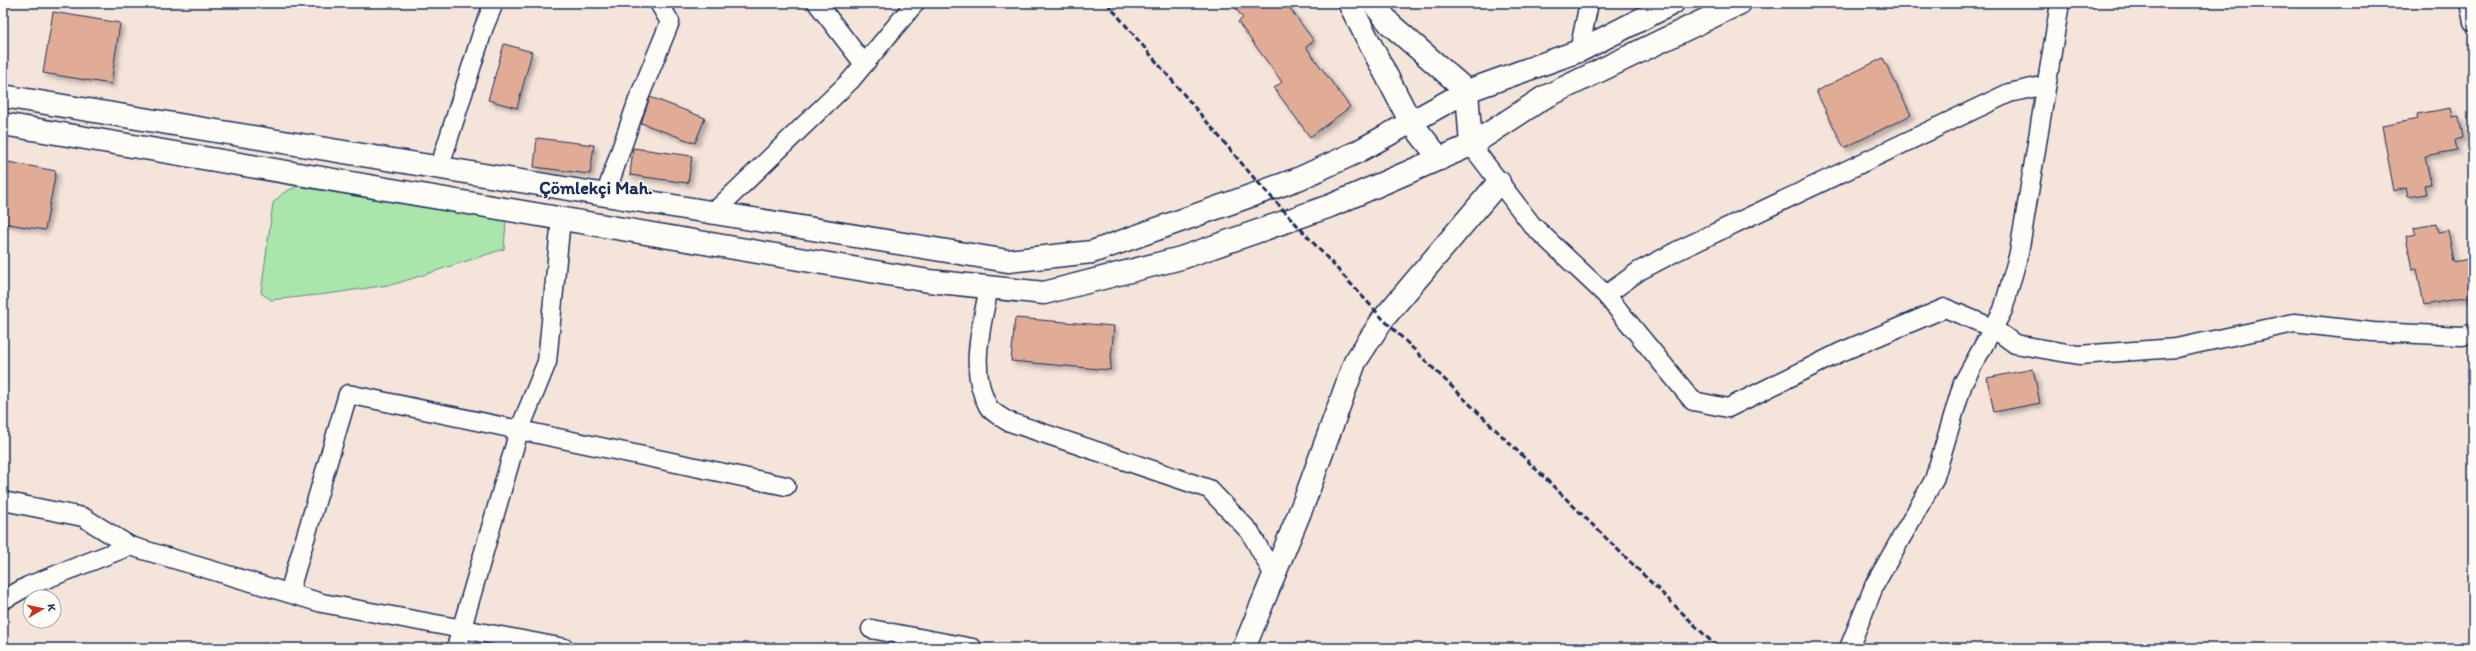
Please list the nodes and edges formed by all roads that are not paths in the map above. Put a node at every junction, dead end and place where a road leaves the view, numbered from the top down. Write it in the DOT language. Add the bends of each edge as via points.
graph roads {
  1 [pos="494,3"];
  2 [pos="659,3"];
  3 [pos="817,3"];
  4 [pos="915,3"];
  5 [pos="1349,3"];
  6 [pos="1373,3"];
  7 [pos="1589,3"];
  8 [pos="1673,3"];
  9 [pos="1740,3"];
  10 [pos="2060,3"];
  11 [pos="2469,3"];
  12 [pos="2473,22"];
  13 [pos="1579,51"];
  14 [pos="864,64"];
  15 [pos="2046,85"];
  16 [pos="1467,91"];
  17 [pos="3,96"];
  18 [pos="1410,121"];
  19 [pos="3,124"];
  20 [pos="1471,145"];
  21 [pos="1440,159"];
  22 [pos="439,169"];
  23 [pos="1499,182"];
  24 [pos="605,196"];
  25 [pos="712,214"];
  26 [pos="562,219"];
  27 [pos="989,287"];
  28 [pos="1606,295"];
  29 [pos="1993,328"];
  30 [pos="2473,334"];
  31 [pos="519,431"];
  32 [pos="786,486"];
  33 [pos="3,501"];
  34 [pos="130,546"];
  35 [pos="1274,575"];
  36 [pos="289,593"];
  37 [pos="3,600"];
  38 [pos="462,629"];
  39 [pos="871,629"];
  40 [pos="456,648"];
  41 [pos="565,648"];
  42 [pos="973,648"];
  43 [pos="1244,648"];
  44 [pos="1849,648"];
  1 -- 22 [label="street"];
  2 -- 24 [label="street" via="670,22 638,100"];
  3 -- 14 [label="street"];
  4 -- 14 [label="street"];
  5 -- 18 [label="main road"];
  6 -- 16 [label="main road" via="1390,24"];
  7 -- 13 [label="street"];
  8 -- 13 [label="main road"];
  9 -- 20 [label="main road" via="1542,98"];
  10 -- 15 [label="street"];
  11 -- 12 [label="street"];
  13 -- 16 [label="main road"];
  14 -- 25 [label="street" via="851,80"];
  15 -- 28 [label="street" via="2009,93 1677,250 1639,271"];
  15 -- 29 [label="street" via="2019,252 2003,310"];
  16 -- 18 [label="main road"];
  16 -- 20 [label="main road"];
  17 -- 22 [label="main road"];
  18 -- 21 [label="main road"];
  18 -- 25 [label="main road" via="1357,152 1298,179 1220,209 1092,252 1008,261"];
  19 -- 26 [label="main road"];
  20 -- 21 [label="main road"];
  20 -- 23 [label="street"];
  21 -- 27 [label="main road" via="1330,206 1181,258 1044,293"];
  22 -- 24 [label="main road"];
  23 -- 28 [label="street" via="1532,225"];
  23 -- 35 [label="main road" via="1383,319 1355,362 1304,502"];
  24 -- 25 [label="main road"];
  26 -- 27 [label="main road" via="929,281"];
  26 -- 31 [label="street" via="547,362"];
  27 -- 35 [label="street" via="978,351 980,383 988,407 1007,421 1209,490 1250,532"];
  28 -- 29 [label="street" via="1693,401 1728,408 1841,352 1945,308"];
  29 -- 30 [label="street" via="2015,344 2079,355 2176,348 2294,323 2374,332 2463,336"];
  29 -- 44 [label="street" via="1963,383 1934,480 1875,584"];
  31 -- 32 [label="street"];
  31 -- 36 [label="street" via="348,394"];
  31 -- 38 [label="street"];
  33 -- 34 [label="street" via="82,517"];
  34 -- 36 [label="street"];
  34 -- 37 [label="street" via="28,586"];
  35 -- 43 [label="main road"];
  36 -- 38 [label="street" via="322,603"];
  38 -- 40 [label="street"];
  38 -- 41 [label="street"];
  39 -- 42 [label="street"];
}
